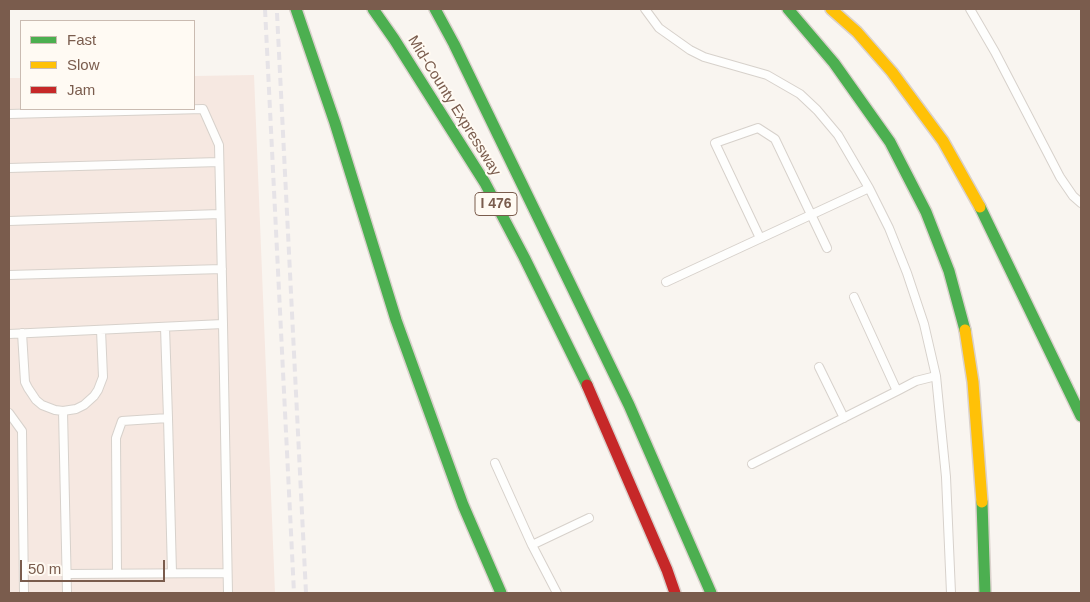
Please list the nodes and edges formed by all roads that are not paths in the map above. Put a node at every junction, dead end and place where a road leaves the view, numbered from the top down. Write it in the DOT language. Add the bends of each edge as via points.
graph roads {
  1 [pos="296,9"];
  2 [pos="372,9"];
  3 [pos="435,9"];
  4 [pos="645,9"];
  5 [pos="788,9"];
  6 [pos="831,9"];
  7 [pos="970,9"];
  8 [pos="195,109"];
  9 [pos="165,110"];
  10 [pos="9,114"];
  11 [pos="219,162"];
  12 [pos="9,168"];
  13 [pos="869,188"];
  14 [pos="1081,203"];
  15 [pos="220,214"];
  16 [pos="811,215"];
  17 [pos="9,221"];
  18 [pos="760,238"];
  19 [pos="827,248"];
  20 [pos="222,269"];
  21 [pos="9,275"];
  22 [pos="666,282"];
  23 [pos="854,297"];
  24 [pos="223,324"];
  25 [pos="165,327"];
  26 [pos="101,330"];
  27 [pos="22,333"];
  28 [pos="9,334"];
  29 [pos="819,367"];
  30 [pos="936,376"];
  31 [pos="898,391"];
  32 [pos="63,411"];
  33 [pos="9,413"];
  34 [pos="1081,416"];
  35 [pos="168,418"];
  36 [pos="844,418"];
  37 [pos="495,463"];
  38 [pos="752,464"];
  39 [pos="589,518"];
  40 [pos="532,545"];
  41 [pos="117,573"];
  42 [pos="172,573"];
  43 [pos="227,573"];
  44 [pos="66,574"];
  45 [pos="24,593"];
  46 [pos="67,593"];
  47 [pos="228,593"];
  48 [pos="501,593"];
  49 [pos="557,593"];
  50 [pos="674,593"];
  51 [pos="711,593"];
  52 [pos="951,593"];
  53 [pos="985,593"];
  1 -- 48 [label="highway" via="402,338 463,505"];
  2 -- 50 [label="highway, Mid-County Expressway / I 476" via="485,183 524,257 599,410"];
  3 -- 51 [label="highway, Mid-County Expressway / I 476" via="629,405"];
  4 -- 13 [label="lane" via="659,28 690,50 767,75 800,94 838,135"];
  5 -- 53 [label="highway" via="834,63 890,142 926,212 949,271 964,325 973,382 982,486"];
  6 -- 34 [label="highway" via="857,32 892,72 944,141 984,214"];
  7 -- 14 [label="lane" via="1060,177"];
  8 -- 11 [label="lane" via="204,109 219,145"];
  9 -- 10 [label="lane"];
  11 -- 12 [label="lane"];
  11 -- 15 [label="lane"];
  13 -- 16 [label="lane"];
  13 -- 30 [label="lane" via="907,273 924,324"];
  15 -- 17 [label="lane"];
  15 -- 20 [label="lane"];
  16 -- 18 [label="lane"];
  16 -- 18 [label="lane" via="775,139 758,128 714,143"];
  16 -- 19 [label="lane"];
  18 -- 22 [label="lane"];
  20 -- 21 [label="lane"];
  20 -- 24 [label="lane"];
  23 -- 31 [label="lane"];
  24 -- 25 [label="lane"];
  24 -- 43 [label="lane"];
  25 -- 26 [label="lane"];
  25 -- 35 [label="lane"];
  26 -- 27 [label="lane"];
  26 -- 32 [label="lane" via="103,377 98,390 84,406"];
  27 -- 28 [label="lane"];
  27 -- 32 [label="lane" via="28,388 42,405"];
  29 -- 36 [label="lane"];
  30 -- 31 [label="lane" via="916,381"];
  30 -- 52 [label="lane" via="946,477"];
  31 -- 36 [label="lane"];
  32 -- 44 [label="lane"];
  33 -- 45 [label="lane" via="22,431"];
  35 -- 41 [label="lane" via="122,420 116,438"];
  35 -- 42 [label="lane"];
  36 -- 38 [label="lane"];
  37 -- 40 [label="lane"];
  39 -- 40 [label="lane"];
  40 -- 49 [label="lane"];
  41 -- 42 [label="lane"];
  41 -- 44 [label="lane"];
  42 -- 43 [label="lane"];
  43 -- 47 [label="lane"];
  44 -- 46 [label="lane"];
}
